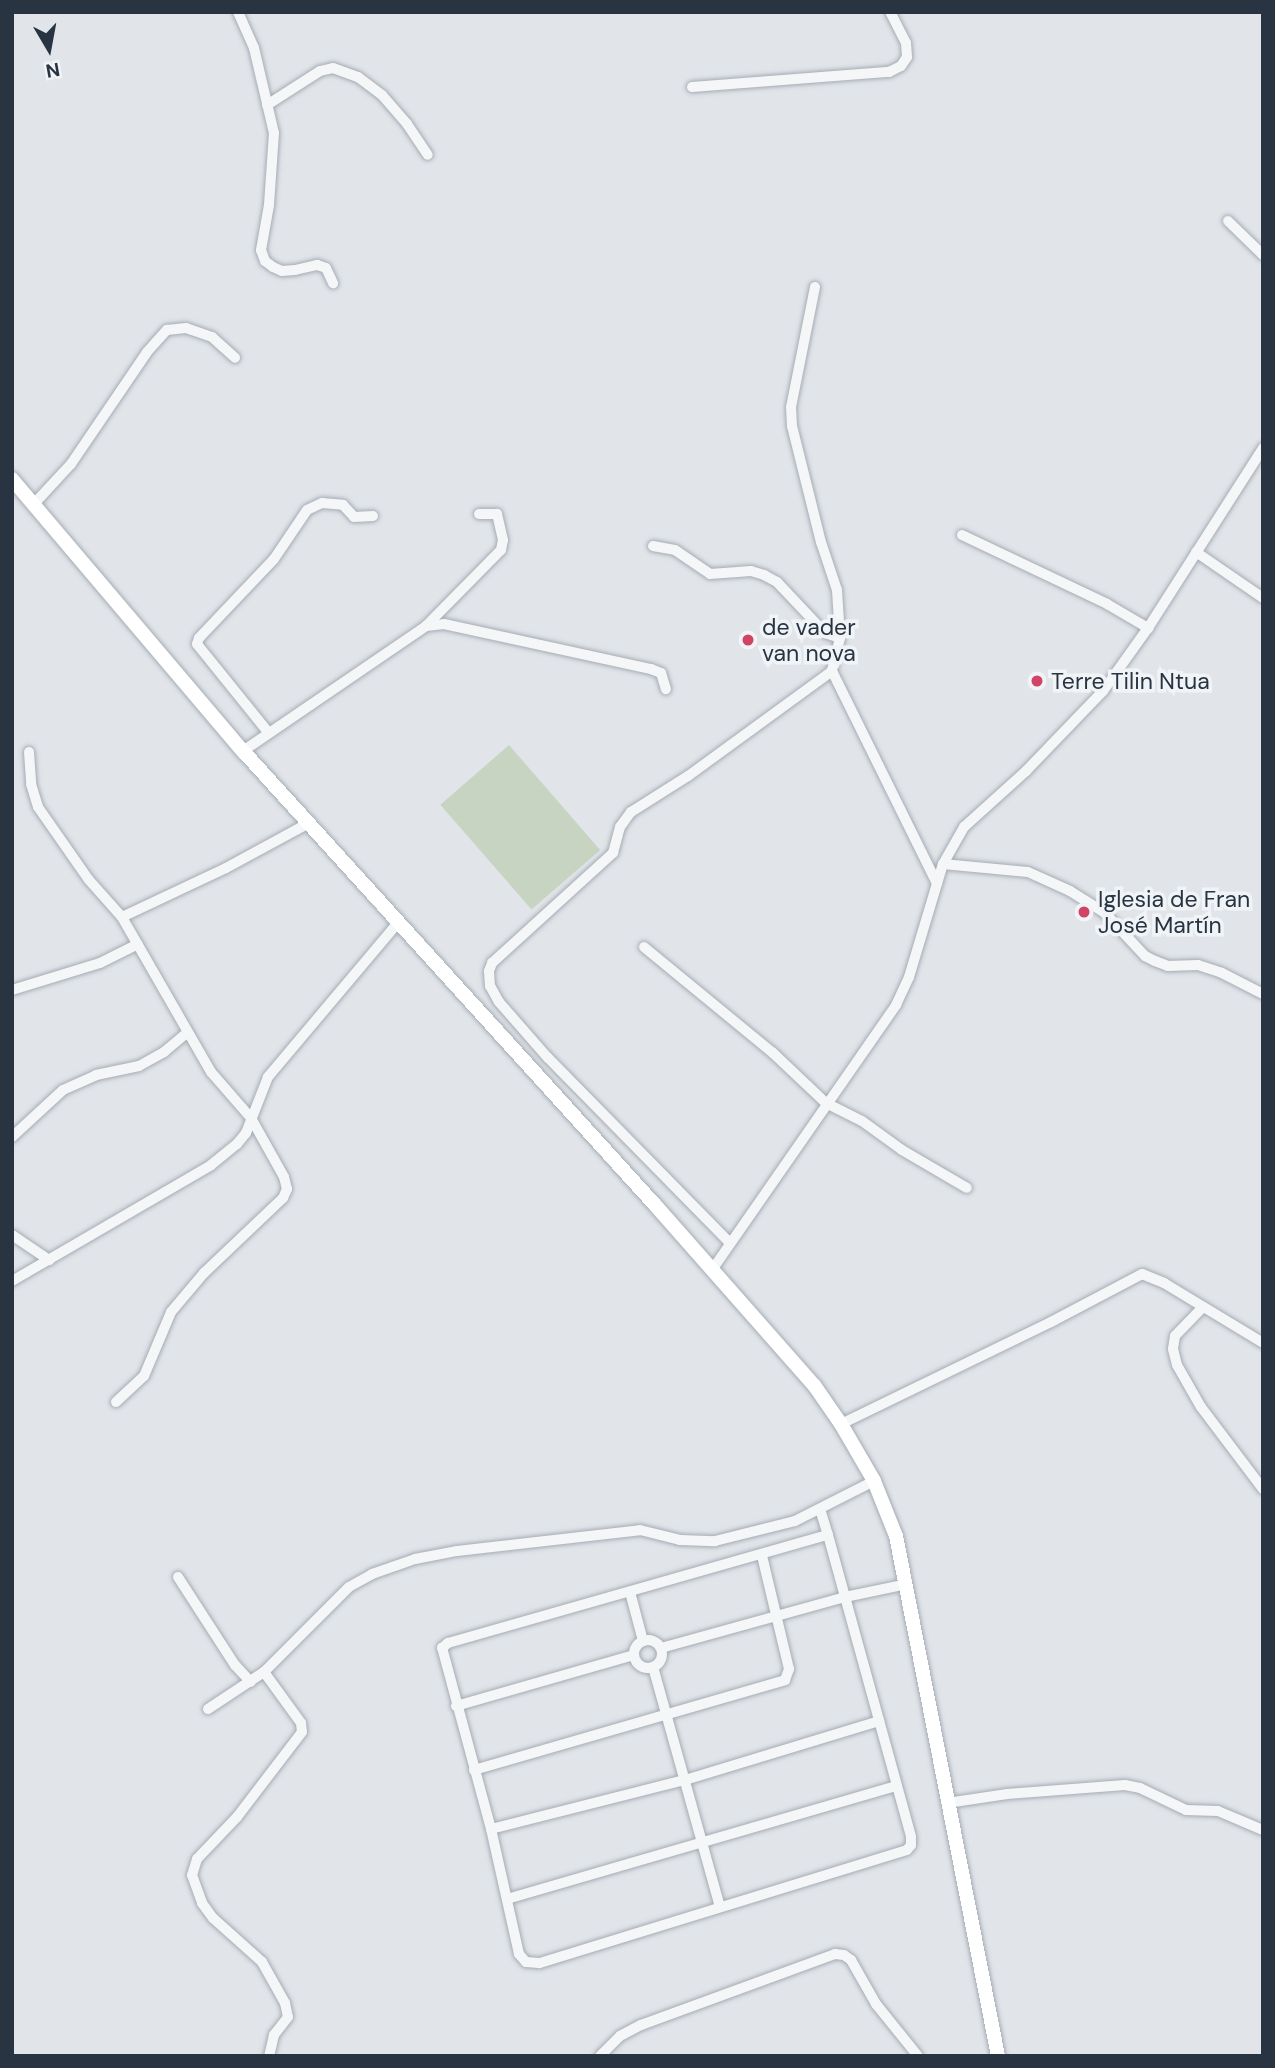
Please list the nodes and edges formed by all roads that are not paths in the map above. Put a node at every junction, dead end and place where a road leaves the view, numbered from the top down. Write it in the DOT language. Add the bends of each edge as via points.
graph roads {
  1 [pos="238,12"];
  2 [pos="890,12"];
  3 [pos="692,87"];
  4 [pos="267,105"];
  5 [pos="428,155"];
  6 [pos="1228,221"];
  7 [pos="1263,256"];
  8 [pos="334,283"];
  9 [pos="815,287"];
  10 [pos="235,358"];
  11 [pos="1263,448"];
  12 [pos="12,479"];
  13 [pos="33,505"];
  14 [pos="479,514"];
  15 [pos="373,516"];
  16 [pos="962,535"];
  17 [pos="653,546"];
  18 [pos="1196,552"];
  19 [pos="1263,598"];
  20 [pos="426,626"];
  21 [pos="1148,628"];
  22 [pos="841,638"];
  23 [pos="832,671"];
  24 [pos="667,689"];
  25 [pos="268,732"];
  26 [pos="243,751"];
  27 [pos="29,752"];
  28 [pos="309,823"];
  29 [pos="943,864"];
  30 [pos="937,883"];
  31 [pos="122,917"];
  32 [pos="397,924"];
  33 [pos="138,944"];
  34 [pos="644,947"];
  35 [pos="12,990"];
  36 [pos="1263,994"];
  37 [pos="187,1033"];
  38 [pos="826,1103"];
  39 [pos="251,1118"];
  40 [pos="12,1137"];
  41 [pos="967,1188"];
  42 [pos="12,1236"];
  43 [pos="730,1243"];
  44 [pos="49,1260"];
  45 [pos="712,1270"];
  46 [pos="12,1281"];
  47 [pos="1202,1308"];
  48 [pos="1263,1343"];
  49 [pos="116,1402"];
  50 [pos="841,1424"];
  51 [pos="874,1481"];
  52 [pos="1263,1489"];
  53 [pos="820,1509"];
  54 [pos="828,1535"];
  55 [pos="762,1556"];
  56 [pos="178,1577"];
  57 [pos="907,1584"];
  58 [pos="630,1592"];
  59 [pos="845,1597"];
  60 [pos="777,1618"];
  61 [pos="643,1641"];
  62 [pos="661,1648"];
  63 [pos="634,1655"];
  64 [pos="653,1667"];
  65 [pos="264,1672"];
  66 [pos="251,1682"];
  67 [pos="456,1706"];
  68 [pos="208,1709"];
  69 [pos="667,1713"];
  70 [pos="879,1721"];
  71 [pos="474,1770"];
  72 [pos="685,1780"];
  73 [pos="897,1786"];
  74 [pos="947,1803"];
  75 [pos="491,1829"];
  76 [pos="1263,1830"];
  77 [pos="702,1842"];
  78 [pos="507,1899"];
  79 [pos="720,1907"];
  80 [pos="269,2056"];
  81 [pos="600,2056"];
  82 [pos="918,2056"];
  83 [pos="998,2056"];
  1 -- 4 [label="street" via="254,48"];
  2 -- 3 [label="street" via="906,43 907,57 889,72"];
  4 -- 5 [label="street" via="320,71 334,68 358,76 382,95"];
  4 -- 8 [label="street" via="275,149 261,250 265,261 282,271 317,265 326,268"];
  6 -- 7 [label="street"];
  9 -- 22 [label="street" via="791,407 792,426 838,590"];
  10 -- 13 [label="street" via="212,337 186,328 167,330 71,464"];
  11 -- 18 [label="street"];
  12 -- 13 [label="main road"];
  13 -- 26 [label="main road"];
  14 -- 20 [label="street" via="497,514 503,546"];
  15 -- 25 [label="street" via="354,517 344,505 322,503 307,510 274,559 199,638 197,644"];
  16 -- 21 [label="street"];
  17 -- 22 [label="street" via="675,550 709,574 751,571 764,575 777,582 825,633"];
  18 -- 19 [label="street"];
  18 -- 21 [label="street"];
  20 -- 24 [label="street" via="444,624 651,669 662,673"];
  20 -- 25 [label="street"];
  21 -- 29 [label="street" via="1103,691 964,827"];
  22 -- 23 [label="street"];
  23 -- 30 [label="street"];
  23 -- 43 [label="street" via="688,776 631,811 620,827 613,853 492,963 489,971 499,1002 548,1058"];
  25 -- 26 [label="street"];
  26 -- 28 [label="main road"];
  27 -- 31 [label="street" via="38,807 89,880"];
  28 -- 31 [label="street"];
  28 -- 32 [label="main road"];
  29 -- 30 [label="street"];
  29 -- 36 [label="street" via="1028,872 1104,912 1145,956 1168,966 1198,965"];
  30 -- 38 [label="street" via="896,1005"];
  31 -- 33 [label="street"];
  32 -- 39 [label="street" via="268,1077"];
  32 -- 45 [label="main road"];
  33 -- 35 [label="street" via="100,963"];
  33 -- 37 [label="street"];
  34 -- 38 [label="street" via="772,1052"];
  37 -- 39 [label="street" via="211,1072"];
  37 -- 40 [label="street" via="139,1066 96,1075 63,1090"];
  38 -- 41 [label="street"];
  38 -- 43 [label="street"];
  39 -- 44 [label="street" via="237,1144 211,1164"];
  39 -- 49 [label="street" via="284,1177 287,1189 283,1198 211,1265 171,1312 144,1376"];
  42 -- 44 [label="street"];
  43 -- 45 [label="street"];
  44 -- 46 [label="street"];
  45 -- 50 [label="main road" via="814,1385"];
  47 -- 48 [label="street"];
  47 -- 50 [label="street" via="1142,1274"];
  47 -- 52 [label="street" via="1175,1336 1177,1365 1207,1417"];
  50 -- 51 [label="main road"];
  51 -- 53 [label="street"];
  51 -- 57 [label="main road" via="896,1536"];
  53 -- 54 [label="street"];
  53 -- 65 [label="street" via="795,1521 715,1541 680,1540 640,1530 415,1559 349,1587"];
  54 -- 55 [label="street"];
  54 -- 59 [label="street"];
  55 -- 58 [label="street"];
  55 -- 60 [label="street"];
  56 -- 66 [label="street"];
  57 -- 59 [label="street"];
  57 -- 74 [label="main road"];
  58 -- 61 [label="street"];
  58 -- 67 [label="street" via="448,1643 442,1654"];
  59 -- 60 [label="street"];
  59 -- 70 [label="street"];
  60 -- 62 [label="street"];
  60 -- 69 [label="street" via="789,1670 785,1680"];
  61 -- 62 [label="street" via="651,1640"];
  61 -- 63 [label="street"];
  62 -- 64 [label="street" via="662,1657"];
  63 -- 64 [label="street" via="641,1666"];
  63 -- 67 [label="street"];
  64 -- 69 [label="street"];
  65 -- 66 [label="street"];
  65 -- 80 [label="street" via="301,1723 302,1732 237,1817 197,1859 192,1875 202,1903 262,1962 285,2003 288,2017 274,2035"];
  66 -- 68 [label="street"];
  67 -- 71 [label="street"];
  69 -- 71 [label="street"];
  69 -- 72 [label="street"];
  70 -- 72 [label="street"];
  70 -- 73 [label="street"];
  71 -- 75 [label="street"];
  72 -- 75 [label="street"];
  72 -- 77 [label="street"];
  73 -- 77 [label="street"];
  73 -- 79 [label="street" via="911,1838 907,1850"];
  74 -- 76 [label="street" via="1125,1785 1178,1807 1218,1811"];
  74 -- 83 [label="main road"];
  75 -- 78 [label="street"];
  77 -- 78 [label="street"];
  77 -- 79 [label="street"];
  78 -- 79 [label="street" via="519,1954 526,1962 539,1963"];
  81 -- 82 [label="street" via="620,2036 640,2025 835,1954 851,1960 876,2004"];
}
